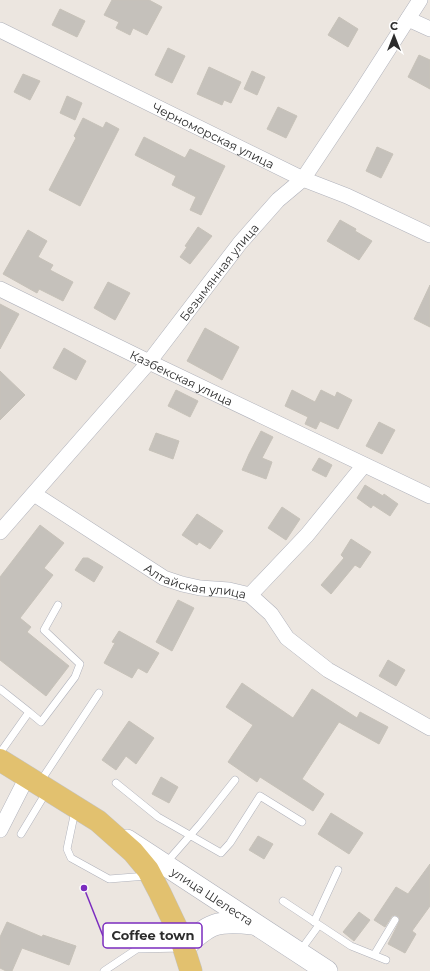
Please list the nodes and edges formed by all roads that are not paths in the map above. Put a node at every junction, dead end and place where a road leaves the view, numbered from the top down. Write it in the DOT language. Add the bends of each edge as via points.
graph roads {
  1 [pos="420,0"];
  2 [pos="408,19"];
  3 [pos="430,29"];
  4 [pos="0,30"];
  5 [pos="303,179"];
  6 [pos="430,235"];
  7 [pos="0,289"];
  8 [pos="149,362"];
  9 [pos="364,465"];
  10 [pos="34,494"];
  11 [pos="430,496"];
  12 [pos="0,532"];
  13 [pos="250,595"];
  14 [pos="58,605"];
  15 [pos="0,689"];
  16 [pos="99,693"];
  17 [pos="29,712"];
  18 [pos="430,728"];
  19 [pos="0,753"];
  20 [pos="0,760"];
  21 [pos="235,780"];
  22 [pos="38,783"];
  23 [pos="116,783"];
  24 [pos="75,807"];
  25 [pos="302,822"];
  26 [pos="0,830"];
  27 [pos="21,834"];
  28 [pos="190,835"];
  29 [pos="158,870"];
  30 [pos="338,870"];
  31 [pos="283,901"];
  32 [pos="395,920"];
  33 [pos="316,923"];
  34 [pos="253,924"];
  35 [pos="184,948"];
  36 [pos="299,953"];
  37 [pos="374,955"];
  38 [pos="386,960"];
  39 [pos="104,971"];
  40 [pos="190,971"];
  41 [pos="327,971"];
  1 -- 2 [label="street, Безымянная улица"];
  2 -- 3 [label="street"];
  2 -- 5 [label="street, Безымянная улица"];
  4 -- 5 [label="street, Черноморская улица"];
  5 -- 6 [label="street, Черноморская улица" via="347,196"];
  5 -- 8 [label="street, Безымянная улица" via="278,200 240,243"];
  7 -- 8 [label="street, Казбекская улица"];
  8 -- 9 [label="street, Казбекская улица"];
  8 -- 10 [label="street, Безымянная улица"];
  9 -- 11 [label="street, Казбекская улица"];
  9 -- 13 [label="street" via="307,535"];
  10 -- 12 [label="street, Безымянная улица"];
  10 -- 13 [label="street, Алтайская улица" via="164,578 200,588 229,590"];
  13 -- 18 [label="street, Алтайская улица" via="271,614 287,638 328,670"];
  14 -- 17 [label="lane" via="44,630 80,664 75,677 41,722"];
  15 -- 17 [label="lane"];
  16 -- 22 [label="lane"];
  17 -- 19 [label="lane"];
  20 -- 22 [label="main road, улица Шелеста"];
  21 -- 28 [label="lane"];
  22 -- 24 [label="main road, улица Шелеста"];
  22 -- 26 [label="street"];
  22 -- 27 [label="lane"];
  23 -- 28 [label="lane" via="158,817"];
  24 -- 29 [label="main road, улица Шелеста" via="98,821"];
  24 -- 29 [label="lane" via="67,849 71,858 109,879"];
  25 -- 28 [label="lane" via="260,796 221,853"];
  28 -- 29 [label="lane"];
  29 -- 34 [label="main road, улица Шелеста"];
  29 -- 35 [label="main road, улица Шелеста"];
  30 -- 33 [label="lane"];
  31 -- 33 [label="lane"];
  32 -- 37 [label="lane"];
  33 -- 36 [label="lane"];
  33 -- 37 [label="lane" via="351,946"];
  34 -- 35 [label="main road" via="217,923 203,930"];
  34 -- 36 [label="main road, улица Шелеста"];
  35 -- 39 [label="lane" via="136,949"];
  35 -- 40 [label="main road, улица Шелеста"];
  36 -- 41 [label="main road, улица Шелеста"];
  37 -- 38 [label="lane"];
}
